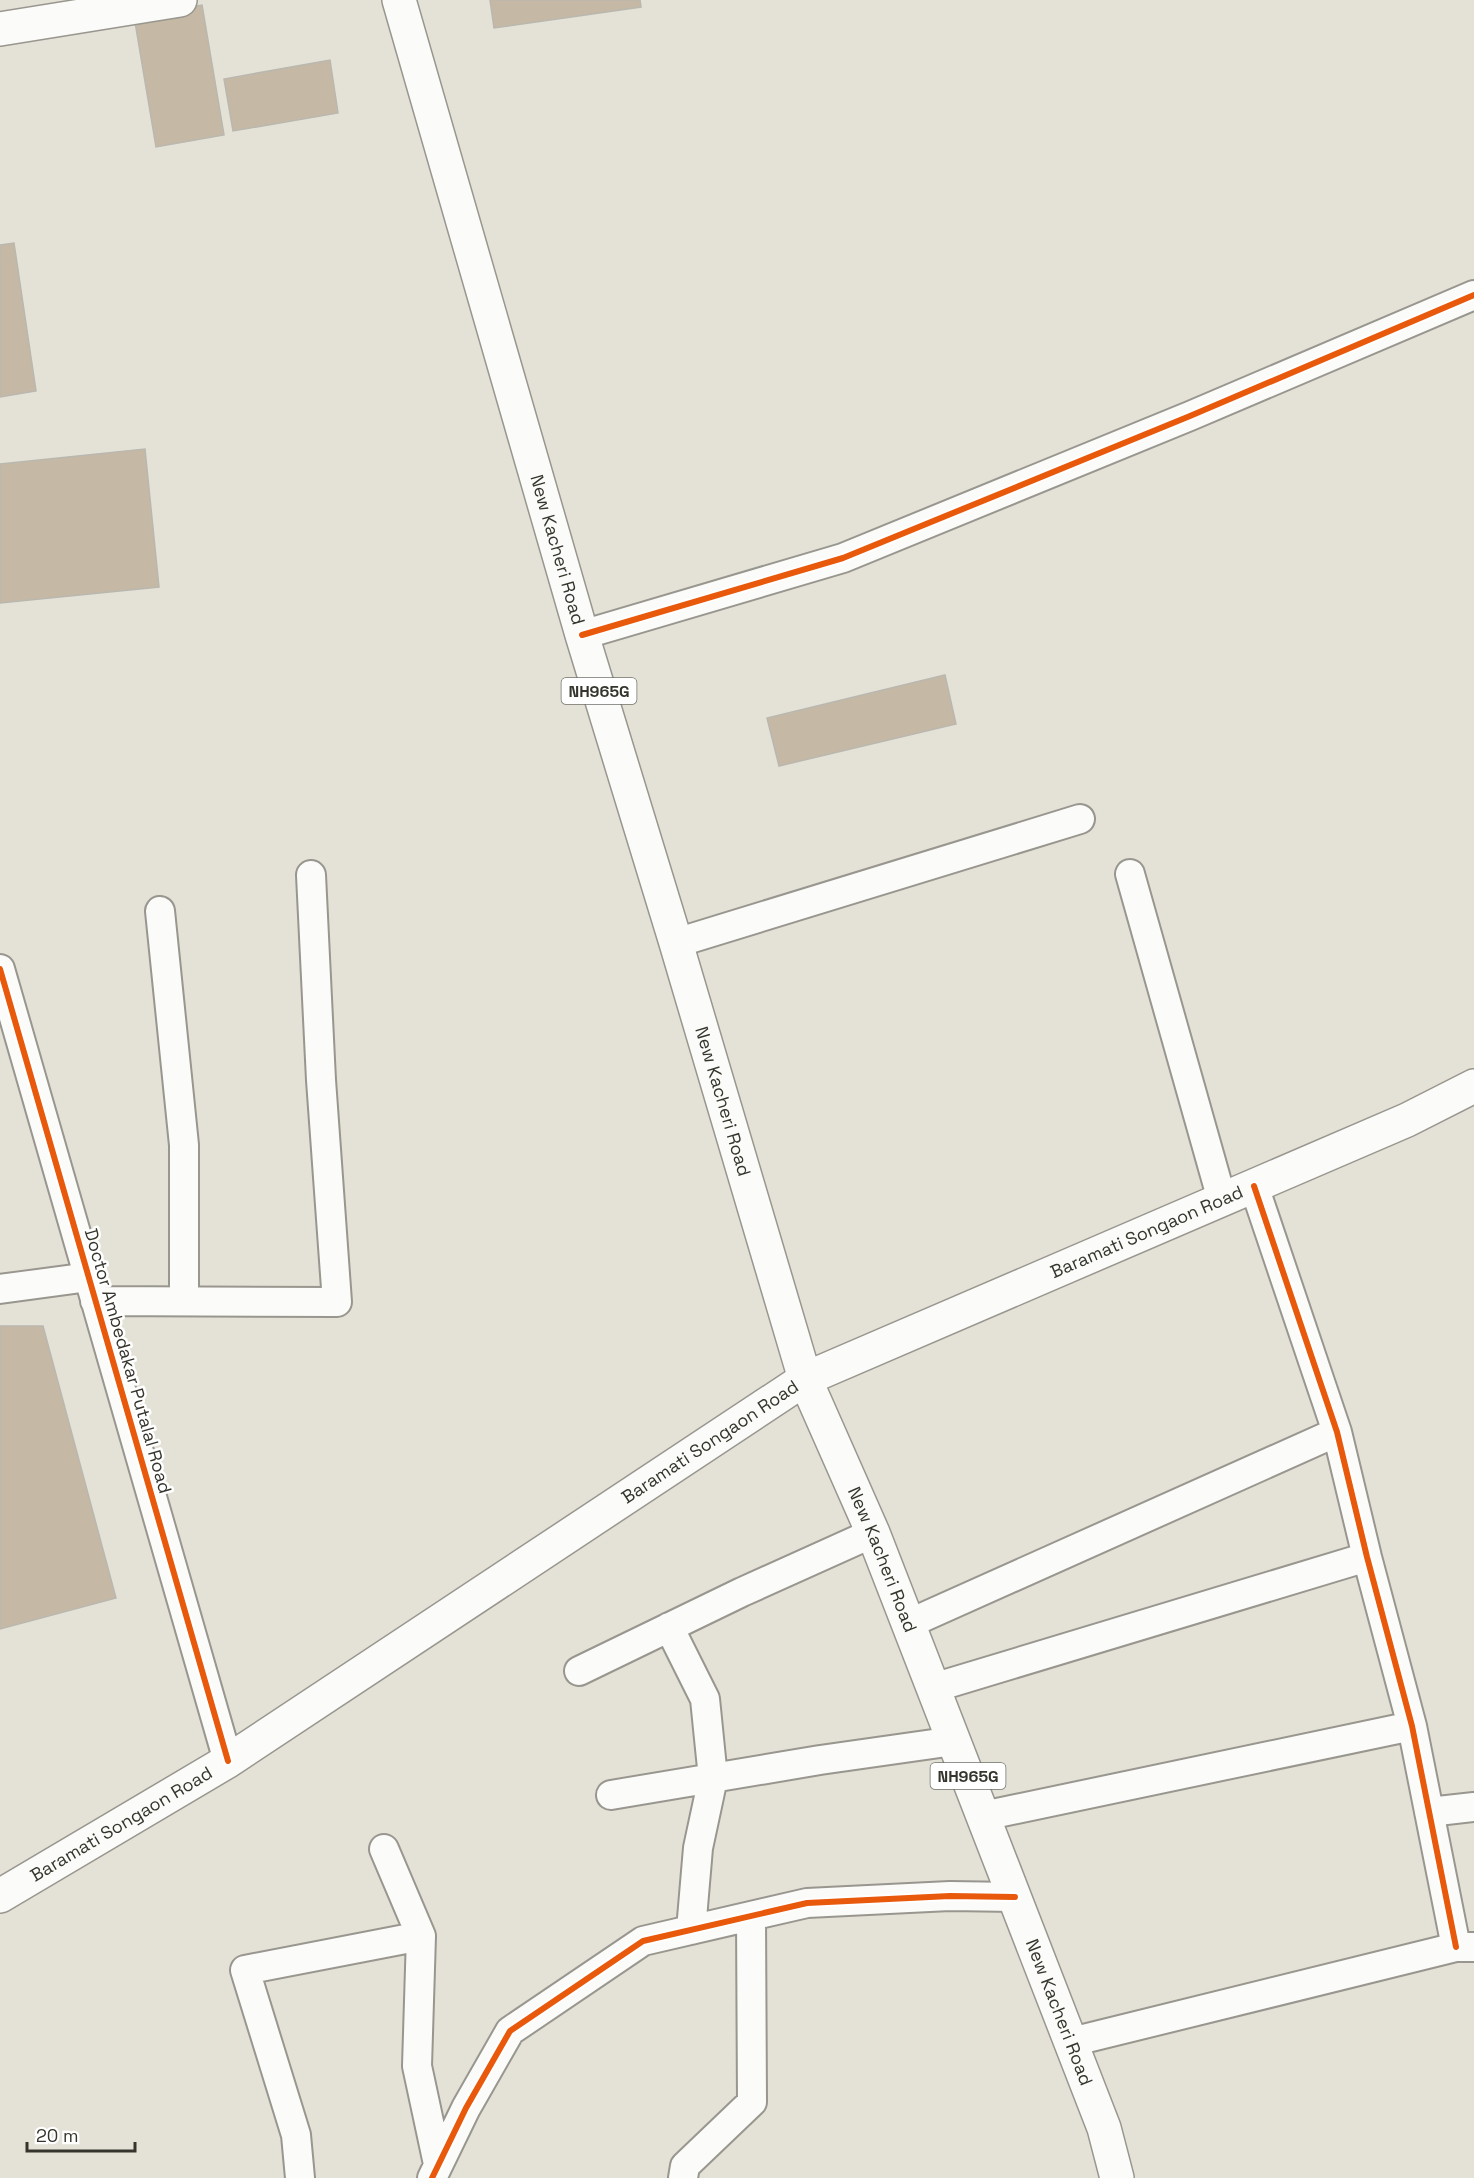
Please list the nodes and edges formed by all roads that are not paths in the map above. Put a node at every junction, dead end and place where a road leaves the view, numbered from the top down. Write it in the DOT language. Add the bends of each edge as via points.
graph roads {
  1 [pos="180,0"];
  2 [pos="399,0"];
  3 [pos="0,29"];
  4 [pos="1474,295"];
  5 [pos="582,635"];
  6 [pos="1080,819"];
  7 [pos="1130,874"];
  8 [pos="311,875"];
  9 [pos="160,911"];
  10 [pos="676,943"];
  11 [pos="0,969"];
  12 [pos="1474,1086"];
  13 [pos="1254,1186"];
  14 [pos="1222,1200"];
  15 [pos="0,1289"];
  16 [pos="92,1289"];
  17 [pos="184,1301"];
  18 [pos="805,1379"];
  19 [pos="1337,1432"];
  20 [pos="873,1533"];
  21 [pos="1367,1557"];
  22 [pos="908,1624"];
  23 [pos="669,1627"];
  24 [pos="579,1671"];
  25 [pos="933,1688"];
  26 [pos="1412,1726"];
  27 [pos="954,1741"];
  28 [pos="228,1761"];
  29 [pos="713,1778"];
  30 [pos="611,1795"];
  31 [pos="1474,1807"];
  32 [pos="1429,1812"];
  33 [pos="983,1816"];
  34 [pos="384,1849"];
  35 [pos="0,1896"];
  36 [pos="1015,1898"];
  37 [pos="751,1916"];
  38 [pos="691,1930"];
  39 [pos="421,1936"];
  40 [pos="1465,1947"];
  41 [pos="1071,2042"];
  42 [pos="435,2171"];
  43 [pos="300,2178"];
  44 [pos="683,2178"];
  45 [pos="1117,2178"];
  1 -- 3 [label="main road"];
  2 -- 5 [label="main road, New Kacheri Road / NH965G"];
  4 -- 5 [label="street" via="843,558"];
  5 -- 10 [label="main road, New Kacheri Road / NH965G"];
  6 -- 10 [label="street"];
  7 -- 14 [label="street"];
  8 -- 17 [label="street" via="337,1302"];
  9 -- 17 [label="street" via="184,1145"];
  10 -- 18 [label="main road, New Kacheri Road / NH965G"];
  11 -- 16 [label="street, Doctor Ambedakar Putalal Road"];
  12 -- 13 [label="main road, Baramati Songaon Road" via="1407,1120"];
  13 -- 14 [label="main road, Baramati Songaon Road"];
  13 -- 19 [label="street"];
  14 -- 18 [label="main road, Baramati Songaon Road"];
  15 -- 16 [label="street"];
  16 -- 17 [label="street"];
  16 -- 28 [label="street, Doctor Ambedakar Putalal Road"];
  18 -- 20 [label="main road, New Kacheri Road / NH965G"];
  18 -- 28 [label="main road, Baramati Songaon Road"];
  19 -- 21 [label="street"];
  19 -- 22 [label="street"];
  20 -- 22 [label="main road, New Kacheri Road / NH965G"];
  20 -- 23 [label="street"];
  21 -- 25 [label="street"];
  21 -- 26 [label="street"];
  22 -- 25 [label="main road, New Kacheri Road / NH965G"];
  23 -- 24 [label="street"];
  23 -- 29 [label="street" via="705,1699"];
  25 -- 27 [label="main road, New Kacheri Road / NH965G"];
  26 -- 32 [label="street"];
  26 -- 33 [label="street"];
  27 -- 29 [label="street"];
  27 -- 33 [label="main road, New Kacheri Road / NH965G"];
  28 -- 35 [label="main road, Baramati Songaon Road"];
  29 -- 30 [label="street"];
  29 -- 38 [label="street" via="698,1848"];
  31 -- 32 [label="street"];
  32 -- 40 [label="street"];
  33 -- 36 [label="main road, New Kacheri Road / NH965G"];
  34 -- 39 [label="street"];
  36 -- 37 [label="street" via="950,1896 807,1903"];
  36 -- 41 [label="main road, New Kacheri Road / NH965G"];
  37 -- 38 [label="street"];
  37 -- 44 [label="street" via="752,2102 685,2166"];
  38 -- 42 [label="street" via="643,1941 510,2031"];
  39 -- 42 [label="street" via="417,2066"];
  39 -- 43 [label="street" via="245,1970 296,2135"];
  40 -- 41 [label="street"];
  41 -- 45 [label="main road, New Kacheri Road / NH965G" via="1104,2127"];
}
